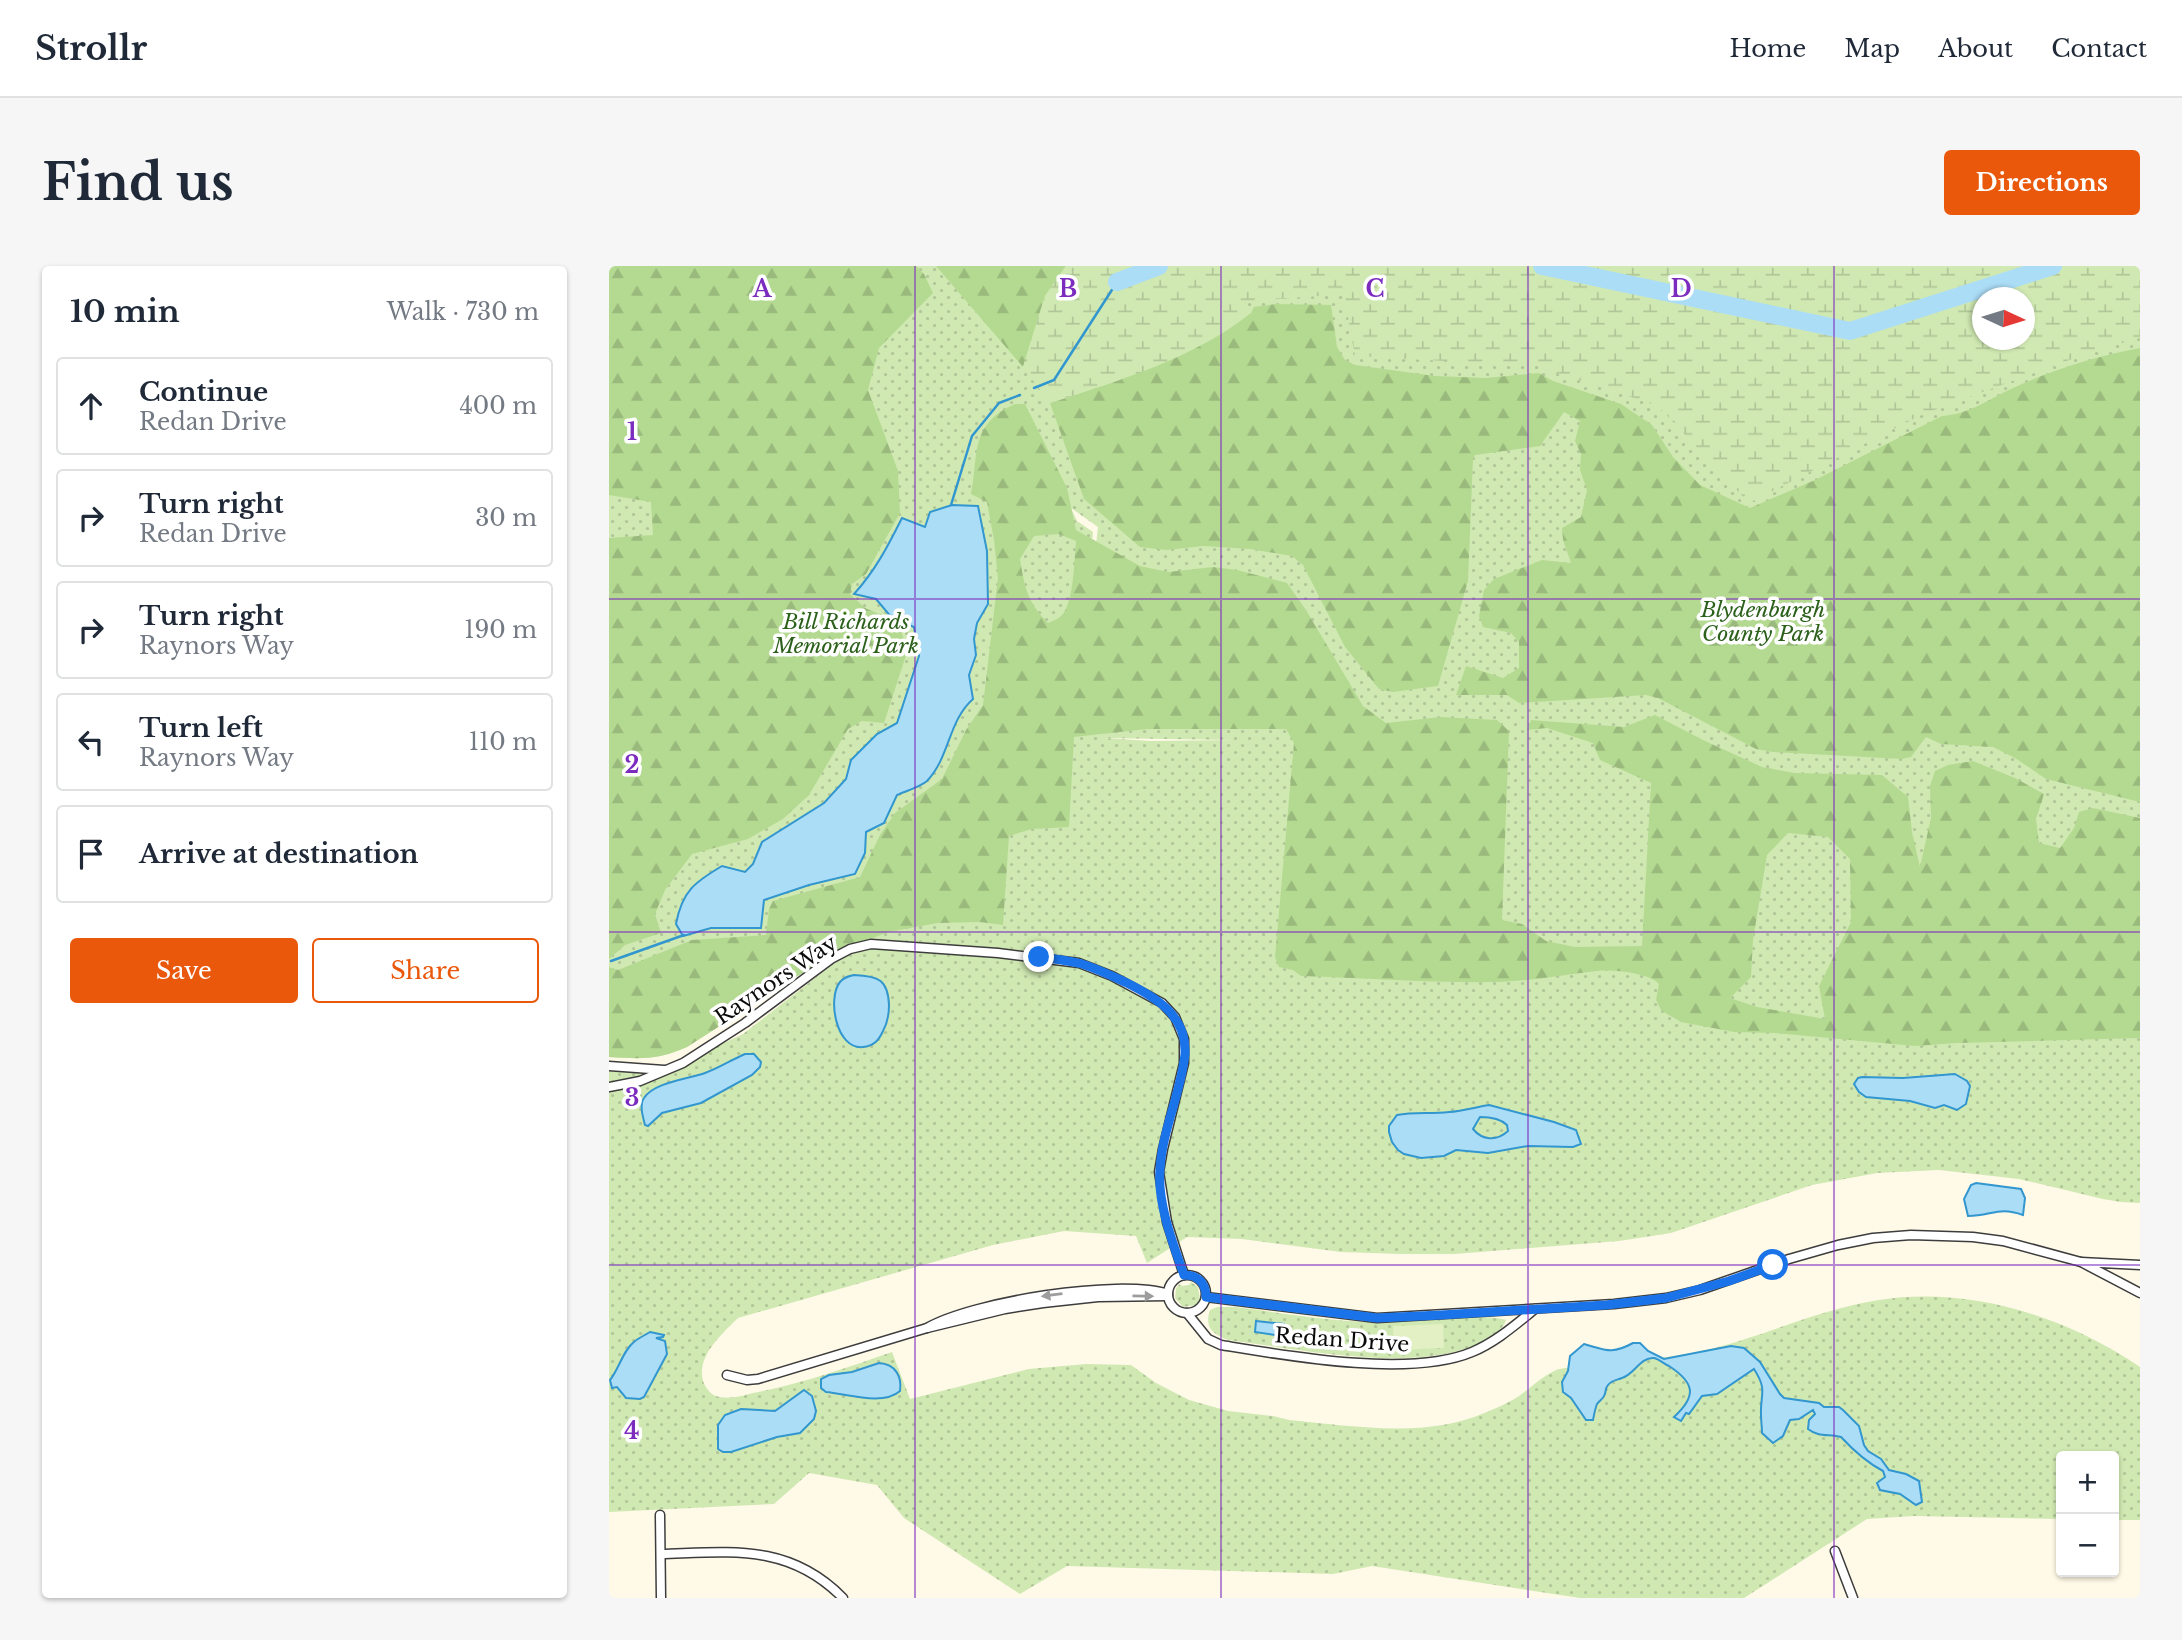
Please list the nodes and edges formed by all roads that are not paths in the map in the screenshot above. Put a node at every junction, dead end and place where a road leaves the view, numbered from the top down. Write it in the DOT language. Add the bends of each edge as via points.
graph roads {
  1 [pos="609,1066"];
  2 [pos="667,1070"];
  3 [pos="609,1087"];
  4 [pos="2081,1262"];
  5 [pos="2140,1265"];
  6 [pos="1184,1275"];
  7 [pos="2140,1293"];
  8 [pos="1168,1295"];
  9 [pos="1206,1297"];
  10 [pos="1535,1309"];
  11 [pos="1187,1313"];
  12 [pos="727,1374"];
  13 [pos="660,1514"];
  14 [pos="1835,1551"];
  15 [pos="661,1554"];
  16 [pos="661,1598"];
  17 [pos="843,1598"];
  18 [pos="1853,1598"];
  1 -- 2 [label="street"];
  2 -- 3 [label="street, Raynors Way"];
  2 -- 6 [label="street, Raynors Way" via="745,1023 831,958 871,944 1039,957 1097,969 1162,1003 1175,1017 1184,1039 1184,1063 1159,1172 1167,1222"];
  4 -- 5 [label="street, Redan Drive"];
  4 -- 7 [label="street, Redan Drive"];
  4 -- 10 [label="street, Redan Drive" via="2003,1241 1893,1236 1810,1252 1666,1298"];
  6 -- 8 [label="street" via="1174,1280"];
  6 -- 9 [label="street" via="1201,1280"];
  8 -- 11 [label="street, Redan Drive" via="1172,1306"];
  8 -- 12 [label="street" via="1142,1289 1005,1306 956,1316 758,1379"];
  9 -- 10 [label="street, Redan Drive" via="1377,1318"];
  9 -- 11 [label="street" via="1198,1310"];
  10 -- 11 [label="street, Redan Drive" via="1472,1352 1441,1361 1402,1364 1221,1345 1208,1339"];
  13 -- 15 [label="street"];
  14 -- 18 [label="street"];
  15 -- 16 [label="street"];
  15 -- 17 [label="street" via="731,1552 785,1560 808,1570"];
}
